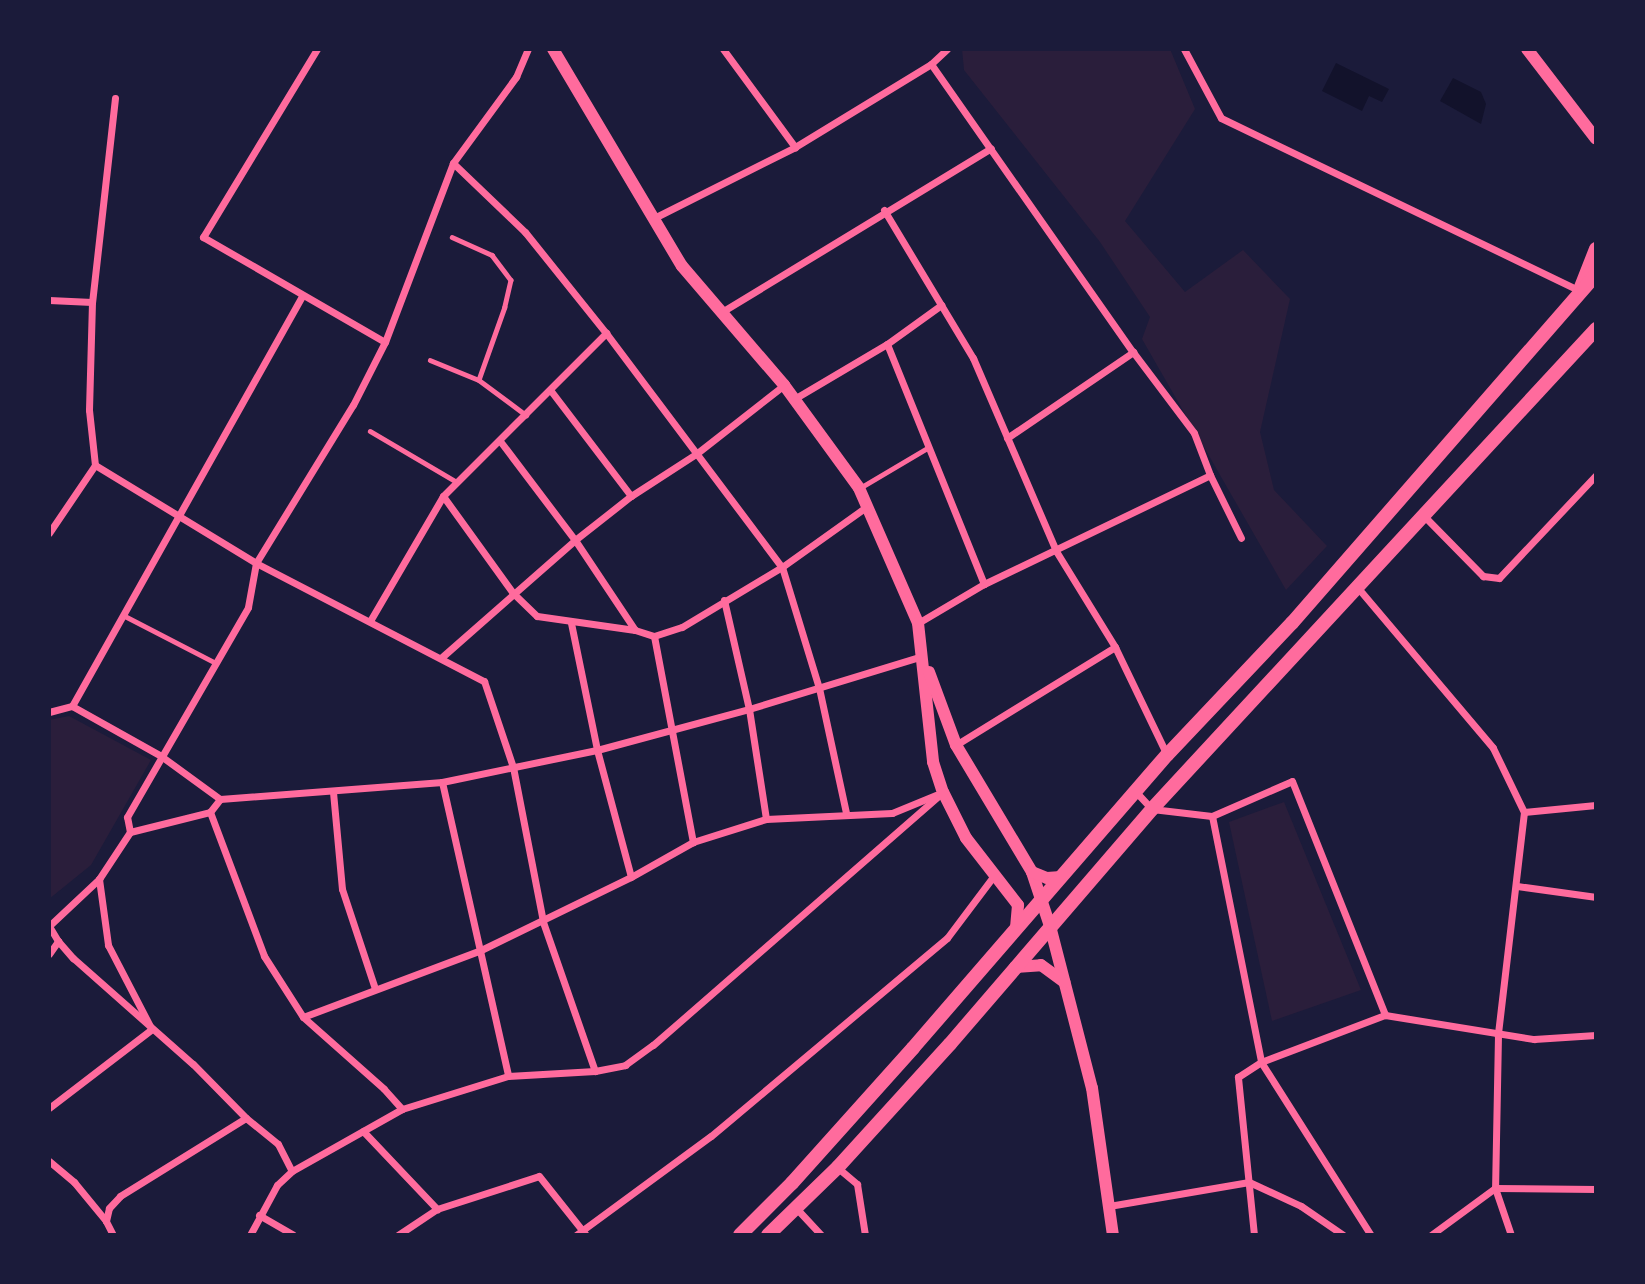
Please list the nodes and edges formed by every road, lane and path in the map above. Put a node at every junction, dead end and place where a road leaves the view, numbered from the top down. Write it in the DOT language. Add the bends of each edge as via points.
graph roads {
  1 [pos="317,49"];
  2 [pos="528,49"];
  3 [pos="553,49"];
  4 [pos="723,49"];
  5 [pos="946,49"];
  6 [pos="1184,49"];
  7 [pos="1527,49"];
  8 [pos="931,64"];
  9 [pos="116,98"];
  10 [pos="1596,139"];
  11 [pos="795,148"];
  12 [pos="990,148"];
  13 [pos="453,163"];
  14 [pos="884,211"];
  15 [pos="654,219"];
  16 [pos="452,237"];
  17 [pos="1596,249"];
  18 [pos="1596,275"];
  19 [pos="1580,291"];
  20 [pos="303,295"];
  21 [pos="49,300"];
  22 [pos="92,302"];
  23 [pos="941,304"];
  24 [pos="720,313"];
  25 [pos="1596,329"];
  26 [pos="606,333"];
  27 [pos="385,342"];
  28 [pos="887,344"];
  29 [pos="1133,352"];
  30 [pos="430,359"];
  31 [pos="479,380"];
  32 [pos="784,385"];
  33 [pos="551,391"];
  34 [pos="794,399"];
  35 [pos="526,415"];
  36 [pos="370,431"];
  37 [pos="1007,438"];
  38 [pos="500,441"];
  39 [pos="929,447"];
  40 [pos="696,454"];
  41 [pos="94,465"];
  42 [pos="1596,474"];
  43 [pos="1210,475"];
  44 [pos="458,482"];
  45 [pos="859,488"];
  46 [pos="443,496"];
  47 [pos="631,496"];
  48 [pos="866,508"];
  49 [pos="181,516"];
  50 [pos="1425,517"];
  51 [pos="49,533"];
  52 [pos="1241,538"];
  53 [pos="575,540"];
  54 [pos="1056,551"];
  55 [pos="256,563"];
  56 [pos="782,567"];
  57 [pos="984,584"];
  58 [pos="1358,587"];
  59 [pos="513,593"];
  60 [pos="723,600"];
  61 [pos="123,615"];
  62 [pos="370,621"];
  63 [pos="571,623"];
  64 [pos="918,623"];
  65 [pos="635,630"];
  66 [pos="654,636"];
  67 [pos="1115,647"];
  68 [pos="922,655"];
  69 [pos="442,657"];
  70 [pos="216,663"];
  71 [pos="819,688"];
  72 [pos="72,706"];
  73 [pos="749,709"];
  74 [pos="49,712"];
  75 [pos="670,731"];
  76 [pos="956,745"];
  77 [pos="597,750"];
  78 [pos="1167,755"];
  79 [pos="161,756"];
  80 [pos="513,767"];
  81 [pos="442,782"];
  82 [pos="333,792"];
  83 [pos="943,792"];
  84 [pos="1136,792"];
  85 [pos="220,799"];
  86 [pos="1596,805"];
  87 [pos="1153,809"];
  88 [pos="210,812"];
  89 [pos="1524,812"];
  90 [pos="846,813"];
  91 [pos="1212,816"];
  92 [pos="766,819"];
  93 [pos="130,832"];
  94 [pos="693,842"];
  95 [pos="1032,872"];
  96 [pos="995,874"];
  97 [pos="631,877"];
  98 [pos="1061,877"];
  99 [pos="99,879"];
  100 [pos="1517,886"];
  101 [pos="1596,897"];
  102 [pos="1069,903"];
  103 [pos="1034,907"];
  104 [pos="543,922"];
  105 [pos="49,926"];
  106 [pos="1050,926"];
  107 [pos="58,940"];
  108 [pos="481,950"];
  109 [pos="49,954"];
  110 [pos="1015,967"];
  111 [pos="1064,982"];
  112 [pos="374,989"];
  113 [pos="1385,1016"];
  114 [pos="303,1017"];
  115 [pos="152,1029"];
  116 [pos="1498,1035"];
  117 [pos="1596,1035"];
  118 [pos="1261,1062"];
  119 [pos="595,1071"];
  120 [pos="508,1076"];
  121 [pos="49,1108"];
  122 [pos="402,1109"];
  123 [pos="246,1118"];
  124 [pos="363,1131"];
  125 [pos="49,1161"];
  126 [pos="838,1167"];
  127 [pos="292,1171"];
  128 [pos="1249,1182"];
  129 [pos="1495,1188"];
  130 [pos="1596,1189"];
  131 [pos="1109,1206"];
  132 [pos="796,1208"];
  133 [pos="437,1209"];
  134 [pos="259,1215"];
  135 [pos="106,1221"];
  136 [pos="582,1233"];
  137 [pos="402,1234"];
  138 [pos="113,1235"];
  139 [pos="250,1235"];
  140 [pos="293,1235"];
  141 [pos="740,1235"];
  142 [pos="768,1235"];
  143 [pos="821,1235"];
  144 [pos="865,1235"];
  145 [pos="1113,1235"];
  146 [pos="1254,1235"];
  147 [pos="1343,1235"];
  148 [pos="1371,1235"];
  149 [pos="1432,1235"];
  150 [pos="1511,1235"];
  1 -- 20 [label="street" via="203,237"];
  2 -- 13 [label="street" via="516,77"];
  3 -- 15 [label="main road"];
  4 -- 11 [label="street"];
  5 -- 8 [label="street"];
  6 -- 19 [label="street" via="1221,118"];
  7 -- 10 [label="main road"];
  8 -- 11 [label="street"];
  8 -- 12 [label="street"];
  9 -- 22 [label="street"];
  11 -- 15 [label="street"];
  12 -- 14 [label="street"];
  12 -- 29 [label="street"];
  13 -- 26 [label="street" via="525,232"];
  13 -- 27 [label="street"];
  14 -- 23 [label="street"];
  14 -- 24 [label="street"];
  15 -- 24 [label="main road" via="682,266"];
  16 -- 31 [label="lane" via="492,255 511,280"];
  17 -- 19 [label="main road"];
  18 -- 19 [label="main road"];
  19 -- 78 [label="main road" via="1292,623"];
  20 -- 27 [label="street"];
  20 -- 49 [label="street"];
  21 -- 22 [label="street"];
  22 -- 41 [label="street" via="89,410"];
  23 -- 28 [label="street"];
  23 -- 37 [label="street" via="973,358"];
  24 -- 32 [label="main road"];
  25 -- 50 [label="main road"];
  26 -- 33 [label="street"];
  26 -- 40 [label="street"];
  27 -- 55 [label="street" via="353,405"];
  28 -- 34 [label="street"];
  28 -- 39 [label="street"];
  29 -- 37 [label="street"];
  29 -- 43 [label="street" via="1194,433"];
  30 -- 31 [label="lane"];
  31 -- 35 [label="lane"];
  32 -- 34 [label="main road"];
  32 -- 40 [label="street"];
  33 -- 35 [label="street"];
  33 -- 47 [label="street"];
  34 -- 45 [label="main road"];
  35 -- 38 [label="street"];
  36 -- 44 [label="lane"];
  37 -- 54 [label="street"];
  38 -- 44 [label="street"];
  38 -- 53 [label="street"];
  39 -- 45 [label="lane"];
  39 -- 57 [label="street"];
  40 -- 47 [label="street"];
  40 -- 56 [label="street"];
  41 -- 49 [label="street"];
  41 -- 51 [label="street"];
  42 -- 50 [label="street" via="1499,578 1483,576"];
  43 -- 52 [label="street"];
  43 -- 54 [label="street"];
  44 -- 46 [label="street"];
  45 -- 48 [label="main road"];
  46 -- 59 [label="street"];
  46 -- 62 [label="street"];
  47 -- 53 [label="street"];
  48 -- 56 [label="street"];
  48 -- 64 [label="main road"];
  49 -- 55 [label="street"];
  49 -- 61 [label="street"];
  50 -- 58 [label="main road"];
  53 -- 59 [label="street"];
  53 -- 65 [label="street"];
  54 -- 57 [label="street"];
  54 -- 67 [label="street"];
  55 -- 62 [label="street"];
  55 -- 70 [label="street" via="248,607"];
  56 -- 60 [label="street"];
  56 -- 71 [label="street"];
  57 -- 64 [label="street"];
  58 -- 87 [label="main road"];
  58 -- 89 [label="street" via="1493,748"];
  59 -- 63 [label="street" via="537,616"];
  59 -- 69 [label="street"];
  60 -- 66 [label="street" via="682,627"];
  60 -- 73 [label="street"];
  61 -- 70 [label="lane"];
  61 -- 72 [label="street"];
  62 -- 69 [label="street"];
  63 -- 65 [label="street"];
  63 -- 77 [label="street"];
  64 -- 68 [label="main road"];
  65 -- 66 [label="street"];
  66 -- 75 [label="street"];
  67 -- 76 [label="street"];
  67 -- 78 [label="street"];
  68 -- 71 [label="street"];
  68 -- 76 [label="main road"];
  68 -- 83 [label="main road" via="933,762"];
  69 -- 80 [label="street" via="484,681"];
  70 -- 79 [label="street"];
  71 -- 73 [label="street"];
  71 -- 90 [label="street"];
  72 -- 74 [label="street"];
  72 -- 79 [label="street"];
  73 -- 75 [label="street"];
  73 -- 92 [label="street"];
  75 -- 77 [label="street"];
  75 -- 94 [label="street"];
  76 -- 95 [label="main road"];
  77 -- 80 [label="street"];
  77 -- 97 [label="street"];
  78 -- 84 [label="main road"];
  79 -- 85 [label="street"];
  79 -- 93 [label="street" via="127,817"];
  80 -- 81 [label="street"];
  80 -- 104 [label="street"];
  81 -- 82 [label="street"];
  81 -- 108 [label="street"];
  82 -- 85 [label="street"];
  82 -- 112 [label="street" via="342,889"];
  83 -- 90 [label="street" via="892,813"];
  83 -- 96 [label="main road" via="966,838"];
  83 -- 119 [label="street" via="653,1045 625,1065"];
  84 -- 87 [label="street"];
  84 -- 98 [label="main road"];
  85 -- 88 [label="street"];
  86 -- 89 [label="street"];
  87 -- 91 [label="street"];
  87 -- 102 [label="main road"];
  88 -- 93 [label="street"];
  88 -- 114 [label="street" via="264,956"];
  89 -- 100 [label="street"];
  90 -- 92 [label="street"];
  91 -- 113 [label="street" via="1293,781"];
  91 -- 118 [label="street"];
  92 -- 94 [label="street"];
  93 -- 99 [label="street"];
  94 -- 97 [label="street"];
  95 -- 98 [label="main road"];
  95 -- 103 [label="main road"];
  96 -- 103 [label="main road"];
  96 -- 136 [label="street" via="947,938 710,1136"];
  97 -- 104 [label="street"];
  98 -- 103 [label="main road"];
  99 -- 105 [label="street"];
  99 -- 115 [label="street" via="108,945"];
  100 -- 101 [label="street"];
  100 -- 116 [label="street"];
  102 -- 103 [label="main road"];
  102 -- 106 [label="main road"];
  103 -- 106 [label="main road"];
  103 -- 141 [label="main road" via="792,1183"];
  104 -- 108 [label="street"];
  104 -- 119 [label="street"];
  105 -- 107 [label="street"];
  106 -- 110 [label="main road"];
  106 -- 111 [label="main road"];
  107 -- 109 [label="street"];
  107 -- 115 [label="street"];
  108 -- 112 [label="street"];
  108 -- 120 [label="street"];
  110 -- 111 [label="main road" via="1041,965"];
  110 -- 126 [label="main road"];
  111 -- 131 [label="main road" via="1091,1088"];
  112 -- 114 [label="street"];
  113 -- 116 [label="street"];
  113 -- 118 [label="street"];
  114 -- 122 [label="street"];
  115 -- 121 [label="street"];
  115 -- 123 [label="street"];
  116 -- 117 [label="street" via="1534,1039"];
  116 -- 129 [label="street"];
  118 -- 128 [label="street" via="1238,1077"];
  118 -- 148 [label="street"];
  119 -- 120 [label="street"];
  120 -- 122 [label="street"];
  122 -- 124 [label="street"];
  123 -- 127 [label="street" via="278,1144"];
  123 -- 135 [label="street" via="120,1196 109,1208"];
  124 -- 127 [label="street"];
  124 -- 133 [label="street"];
  125 -- 135 [label="street" via="74,1182"];
  126 -- 132 [label="main road"];
  126 -- 144 [label="street" via="857,1184"];
  127 -- 134 [label="street" via="277,1185"];
  128 -- 131 [label="street"];
  128 -- 146 [label="street"];
  128 -- 147 [label="street" via="1301,1206"];
  129 -- 130 [label="street"];
  129 -- 149 [label="street"];
  129 -- 150 [label="street"];
  131 -- 145 [label="main road"];
  132 -- 142 [label="main road"];
  132 -- 143 [label="street"];
  133 -- 136 [label="street" via="539,1177"];
  133 -- 137 [label="street"];
  134 -- 139 [label="street"];
  134 -- 140 [label="street"];
  135 -- 138 [label="street"];
}
